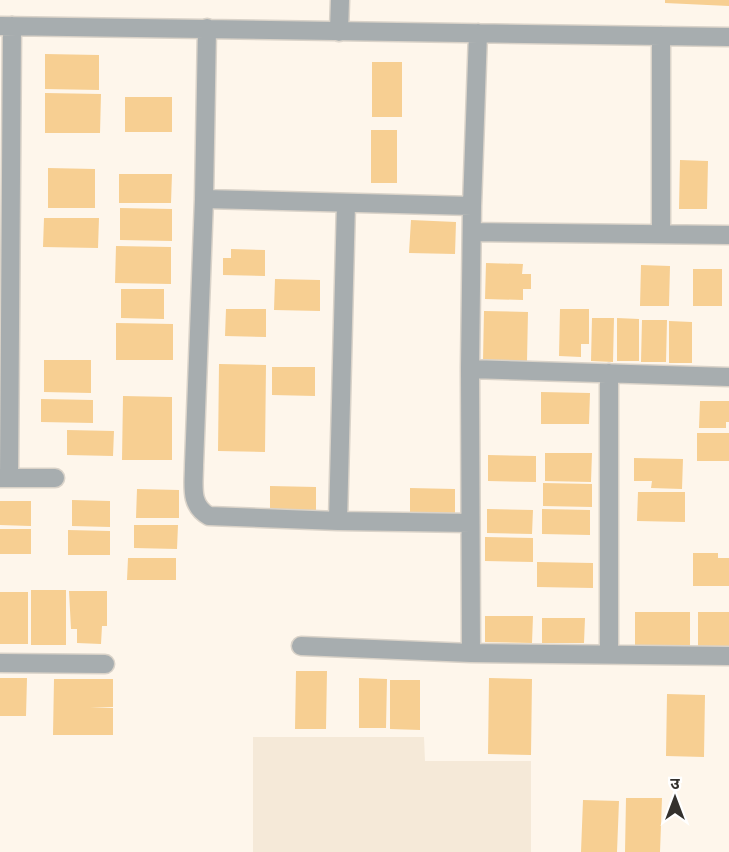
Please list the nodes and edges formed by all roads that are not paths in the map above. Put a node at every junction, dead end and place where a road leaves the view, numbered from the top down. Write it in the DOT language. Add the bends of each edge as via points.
graph roads {
  1 [pos="340,0"];
  2 [pos="6,26"];
  3 [pos="207,28"];
  4 [pos="339,32"];
  5 [pos="478,33"];
  6 [pos="661,36"];
  7 [pos="729,37"];
  8 [pos="204,200"];
  9 [pos="346,203"];
  10 [pos="472,206"];
  11 [pos="472,232"];
  12 [pos="661,234"];
  13 [pos="729,235"];
  14 [pos="470,369"];
  15 [pos="609,373"];
  16 [pos="729,377"];
  17 [pos="4,478"];
  18 [pos="55,478"];
  19 [pos="338,521"];
  20 [pos="471,523"];
  21 [pos="301,646"];
  22 [pos="471,652"];
  23 [pos="609,654"];
  24 [pos="729,656"];
  25 [pos="0,663"];
  26 [pos="105,664"];
  1 -- 4 [label="street"];
  2 -- 3 [label="street"];
  2 -- 17 [label="street"];
  3 -- 4 [label="street"];
  3 -- 8 [label="street"];
  4 -- 5 [label="street"];
  5 -- 6 [label="street"];
  5 -- 10 [label="street"];
  6 -- 7 [label="street"];
  6 -- 12 [label="street"];
  8 -- 9 [label="street"];
  8 -- 19 [label="street" via="194,465 196,504 209,516"];
  9 -- 10 [label="street"];
  9 -- 19 [label="street"];
  10 -- 11 [label="street"];
  11 -- 12 [label="street"];
  11 -- 14 [label="street"];
  12 -- 13 [label="street"];
  14 -- 15 [label="street"];
  14 -- 20 [label="street"];
  15 -- 16 [label="street"];
  15 -- 23 [label="street"];
  17 -- 18 [label="street"];
  19 -- 20 [label="street"];
  20 -- 22 [label="street"];
  21 -- 22 [label="street"];
  22 -- 23 [label="street"];
  23 -- 24 [label="street"];
  25 -- 26 [label="street"];
}
